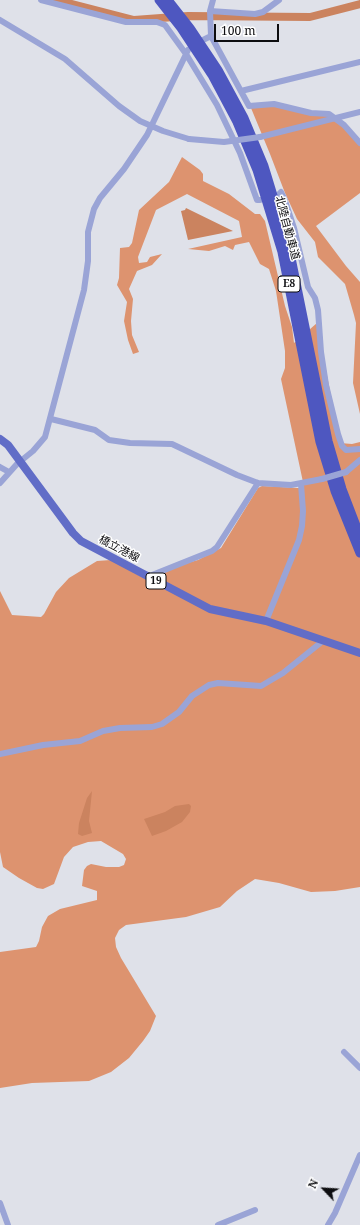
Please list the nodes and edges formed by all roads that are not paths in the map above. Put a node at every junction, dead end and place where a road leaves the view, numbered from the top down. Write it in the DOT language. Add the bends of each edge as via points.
graph roads {
  1 [pos="41,0"];
  2 [pos="159,0"];
  3 [pos="214,0"];
  4 [pos="279,0"];
  5 [pos="169,5"];
  6 [pos="210,14"];
  7 [pos="0,20"];
  8 [pos="186,28"];
  9 [pos="211,36"];
  10 [pos="203,40"];
  11 [pos="187,52"];
  12 [pos="360,62"];
  13 [pos="241,91"];
  14 [pos="360,112"];
  15 [pos="334,118"];
  16 [pos="151,126"];
  17 [pos="360,143"];
  18 [pos="278,194"];
  19 [pos="260,200"];
  20 [pos="51,419"];
  21 [pos="0,439"];
  22 [pos="360,449"];
  23 [pos="360,460"];
  24 [pos="20,461"];
  25 [pos="0,467"];
  26 [pos="9,472"];
  27 [pos="0,482"];
  28 [pos="258,483"];
  29 [pos="301,484"];
  30 [pos="360,536"];
  31 [pos="360,553"];
  32 [pos="147,577"];
  33 [pos="266,621"];
  34 [pos="324,640"];
  35 [pos="360,652"];
  36 [pos="0,754"];
  37 [pos="344,1052"];
  38 [pos="360,1068"];
  39 [pos="360,1155"];
  40 [pos="0,1203"];
  41 [pos="255,1210"];
  42 [pos="8,1225"];
  43 [pos="218,1225"];
  44 [pos="328,1225"];
  1 -- 11 [label="street" via="126,22 162,24"];
  2 -- 5 [label="highway, 北陸自動車道 / E8"];
  3 -- 6 [label="street"];
  4 -- 6 [label="street" via="263,12 255,14"];
  5 -- 8 [label="highway, 北陸自動車道 / E8"];
  6 -- 9 [label="street"];
  7 -- 16 [label="street" via="65,59 119,106"];
  8 -- 30 [label="highway, 北陸自動車道 / E8" via="218,70 255,143 273,193 289,248 328,441 342,489"];
  8 -- 31 [label="highway, 北陸自動車道 / E8" via="237,122 264,189 282,252 320,442 335,491"];
  9 -- 10 [label="street"];
  9 -- 13 [label="street"];
  11 -- 16 [label="street"];
  11 -- 19 [label="street" via="240,153 257,200"];
  12 -- 13 [label="street"];
  13 -- 15 [label="street" via="249,106 274,104 311,113 329,114"];
  14 -- 15 [label="street"];
  15 -- 16 [label="street, bridge" via="260,137 224,142 188,139"];
  15 -- 17 [label="street"];
  16 -- 20 [label="street" via="124,169 94,209 88,232 84,290"];
  18 -- 22 [label="street" via="282,192 308,287 315,298 326,385 338,434 346,450"];
  20 -- 24 [label="street" via="45,437"];
  20 -- 28 [label="street" via="95,430 109,440 172,444"];
  21 -- 24 [label="main road, 橋立港線 / 19"];
  23 -- 29 [label="street, bridge" via="346,472"];
  24 -- 26 [label="street"];
  24 -- 32 [label="main road, 橋立港線 / 19" via="72,533 81,541"];
  25 -- 26 [label="street"];
  26 -- 27 [label="street"];
  28 -- 29 [label="street"];
  28 -- 32 [label="street" via="217,547"];
  29 -- 33 [label="street" via="302,518 299,540"];
  32 -- 33 [label="main road, 橋立港線 / 19" via="210,609"];
  33 -- 34 [label="main road, 橋立港線 / 19"];
  34 -- 35 [label="main road, 橋立港線 / 19"];
  34 -- 36 [label="street" via="283,673 261,686 218,683 209,685 192,696 179,712 162,724 102,731 80,741 43,744"];
  37 -- 38 [label="street"];
  39 -- 44 [label="street" via="336,1213"];
  40 -- 42 [label="street"];
  41 -- 43 [label="street"];
}
